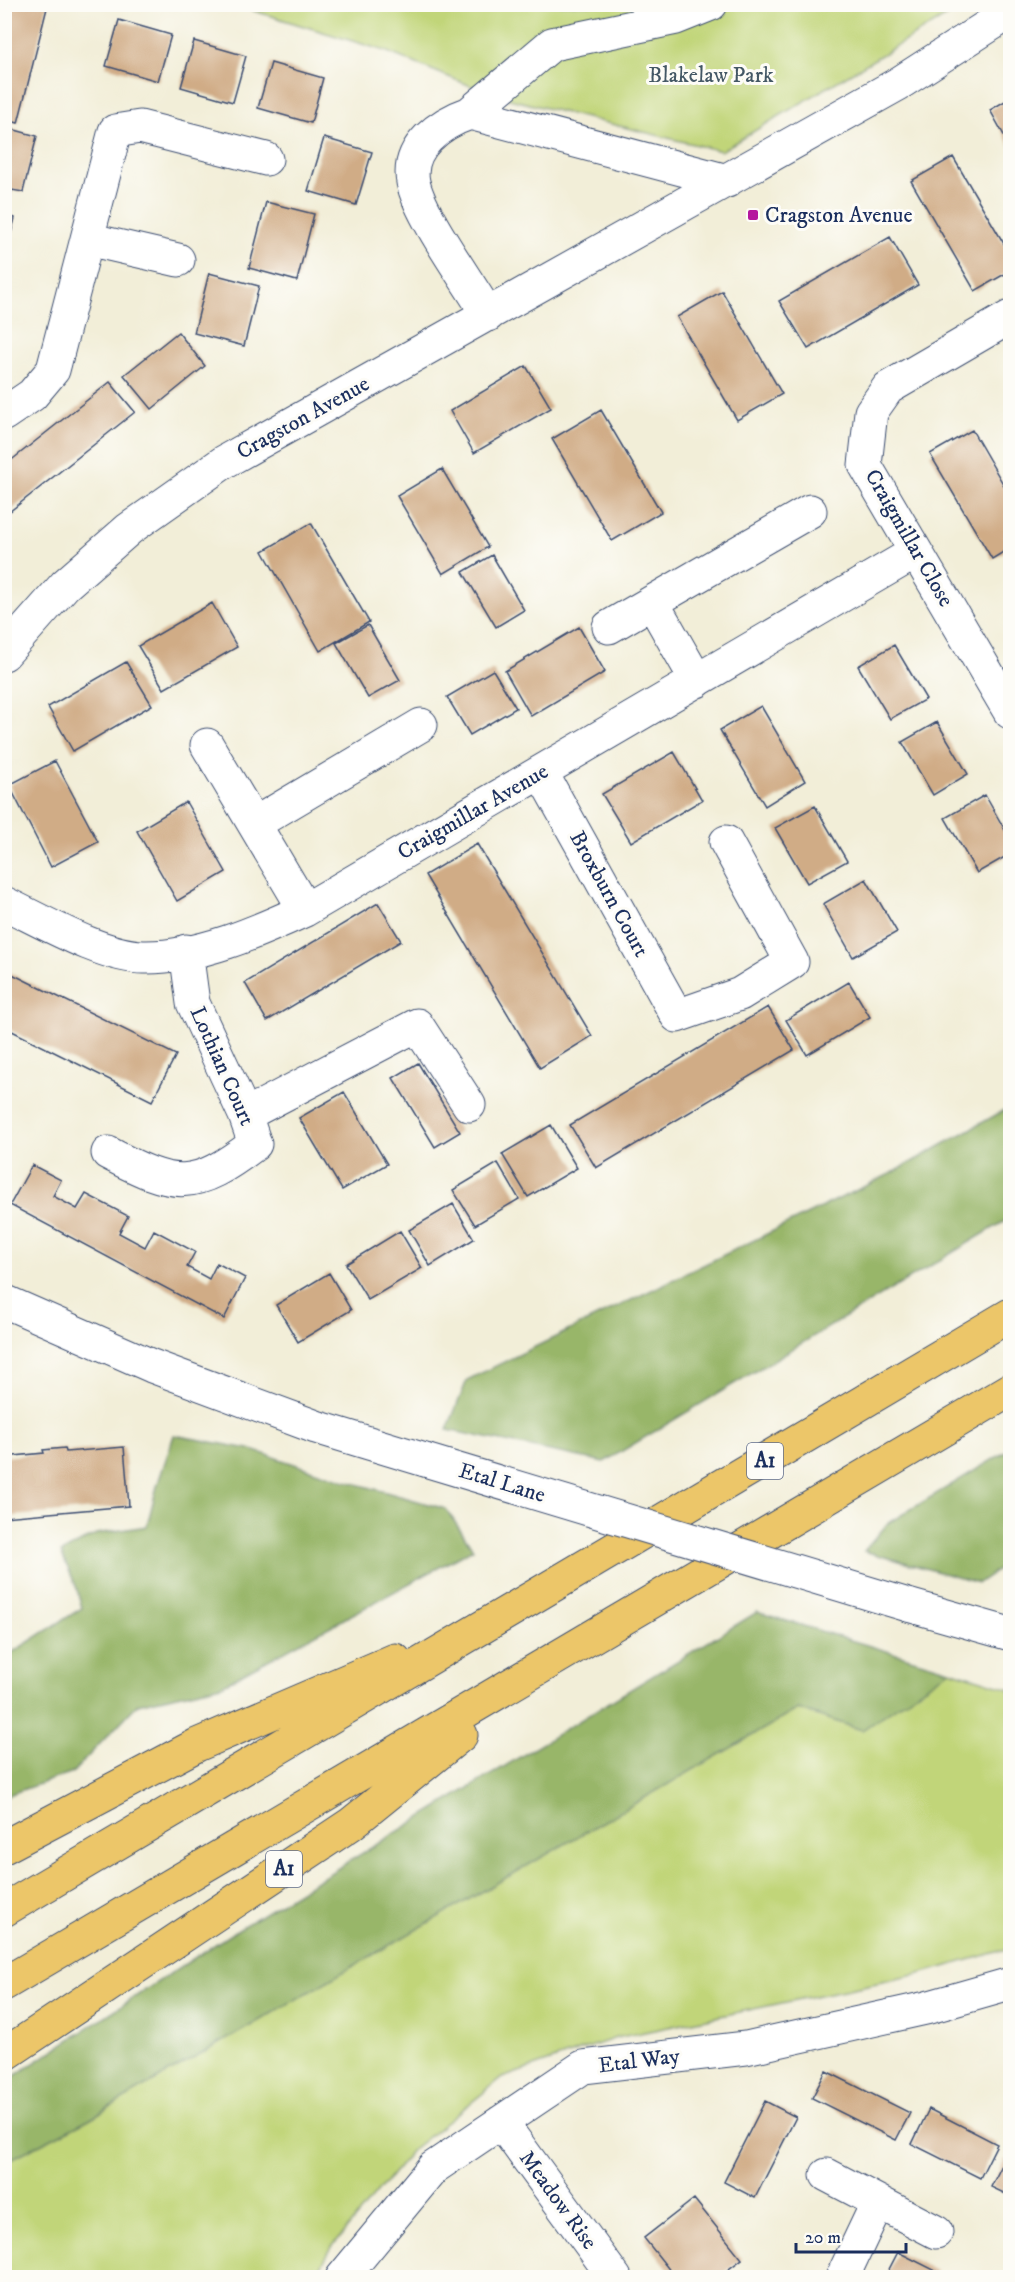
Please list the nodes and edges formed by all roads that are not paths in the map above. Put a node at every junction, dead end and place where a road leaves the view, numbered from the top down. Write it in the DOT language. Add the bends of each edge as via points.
graph roads {
  1 [pos="711,4"];
  2 [pos="1011,12"];
  3 [pos="470,113"];
  4 [pos="266,159"];
  5 [pos="728,181"];
  6 [pos="87,239"];
  7 [pos="178,260"];
  8 [pos="488,315"];
  9 [pos="1011,317"];
  10 [pos="4,414"];
  11 [pos="810,511"];
  12 [pos="916,552"];
  13 [pos="652,602"];
  14 [pos="609,627"];
  15 [pos="9,639"];
  16 [pos="698,681"];
  17 [pos="1011,712"];
  18 [pos="421,725"];
  19 [pos="207,745"];
  20 [pos="541,772"];
  21 [pos="254,824"];
  22 [pos="726,842"];
  23 [pos="4,903"];
  24 [pos="305,910"];
  25 [pos="186,951"];
  26 [pos="469,1105"];
  27 [pos="250,1129"];
  28 [pos="108,1153"];
  29 [pos="4,1301"];
  30 [pos="1011,1315"];
  31 [pos="1011,1390"];
  32 [pos="520,1606"];
  33 [pos="1011,1634"];
  34 [pos="549,1665"];
  35 [pos="4,1847"];
  36 [pos="4,1910"];
  37 [pos="4,1984"];
  38 [pos="1011,1984"];
  39 [pos="4,2055"];
  40 [pos="501,2122"];
  41 [pos="826,2175"];
  42 [pos="878,2202"];
  43 [pos="936,2232"];
  44 [pos="342,2277"];
  45 [pos="615,2277"];
  46 [pos="842,2277"];
  1 -- 3 [label="street" via="676,18 552,44"];
  2 -- 5 [label="street, Cragston Avenue" via="898,84"];
  3 -- 5 [label="street"];
  3 -- 8 [label="street" via="436,128 416,154 413,180 423,208"];
  4 -- 6 [label="street" via="140,127 115,131"];
  5 -- 8 [label="street, Cragston Avenue"];
  6 -- 7 [label="street"];
  6 -- 10 [label="street" via="53,370 32,395"];
  8 -- 15 [label="street, Cragston Avenue" via="224,462 129,529"];
  9 -- 12 [label="street, Craigmillar Close" via="888,388 871,412 865,465"];
  11 -- 13 [label="street"];
  12 -- 16 [label="street, Craigmillar Avenue"];
  12 -- 17 [label="street, Craigmillar Close"];
  13 -- 14 [label="street"];
  13 -- 16 [label="street"];
  16 -- 20 [label="street, Craigmillar Avenue"];
  18 -- 21 [label="street"];
  19 -- 21 [label="street"];
  20 -- 22 [label="street, Broxburn Court" via="677,1016 740,994 792,962"];
  20 -- 24 [label="street, Craigmillar Avenue"];
  21 -- 24 [label="street"];
  23 -- 25 [label="street, Craigmillar Avenue" via="91,945 143,957"];
  24 -- 25 [label="street, Craigmillar Avenue" via="243,938"];
  25 -- 27 [label="street, Lothian Court" via="193,1003"];
  26 -- 27 [label="street" via="417,1025"];
  27 -- 28 [label="street" via="220,1169 201,1177 154,1176"];
  29 -- 33 [label="street, Etal Lane, bridge" via="163,1370 316,1427"];
  30 -- 32 [label="highway, A1"];
  31 -- 34 [label="highway, A1"];
  32 -- 35 [label="highway, A1" via="197,1745"];
  32 -- 36 [label="highway, A1"];
  34 -- 37 [label="highway, A1"];
  34 -- 39 [label="highway, A1" via="351,1824"];
  38 -- 40 [label="street, Etal Way" via="926,2008 746,2048 583,2067"];
  40 -- 44 [label="street, Etal Way" via="433,2168"];
  40 -- 45 [label="street, Meadow Rise"];
  41 -- 42 [label="street"];
  42 -- 43 [label="street"];
  42 -- 46 [label="street"];
}
